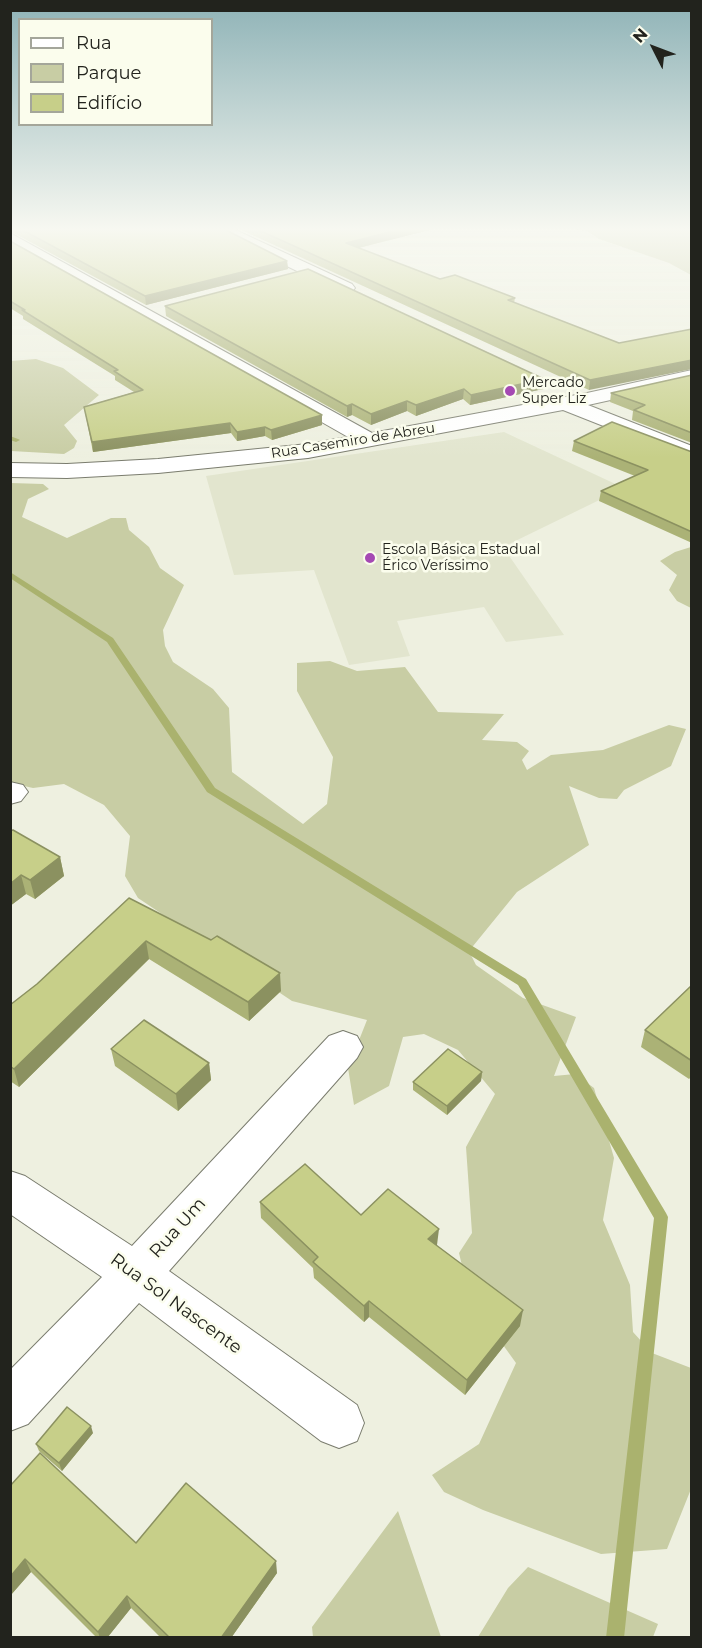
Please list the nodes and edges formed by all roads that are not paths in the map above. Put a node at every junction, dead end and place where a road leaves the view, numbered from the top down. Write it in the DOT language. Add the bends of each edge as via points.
graph roads {
  1 [pos="130,304"];
  2 [pos="167,307"];
  3 [pos="145,312"];
  4 [pos="692,376"];
  5 [pos="559,394"];
  6 [pos="369,440"];
  7 [pos="692,454"];
  8 [pos="10,470"];
  9 [pos="344,1047"];
  10 [pos="10,1190"];
  11 [pos="136,1274"];
  12 [pos="10,1406"];
  13 [pos="339,1423"];
  1 -- 3 [label="street"];
  2 -- 3 [label="street"];
  3 -- 6 [label="street"];
  4 -- 5 [label="street, Rua Casemiro de Abreu" via="587,399"];
  5 -- 6 [label="street, Rua Casemiro de Abreu"];
  5 -- 7 [label="street"];
  6 -- 8 [label="street, Rua Casemiro de Abreu" via="308,451 158,466"];
  9 -- 11 [label="street, Rua Um"];
  10 -- 11 [label="street, Rua Sol Nascente"];
  11 -- 12 [label="street, Rua Um"];
  11 -- 13 [label="street, Rua Sol Nascente"];
}
